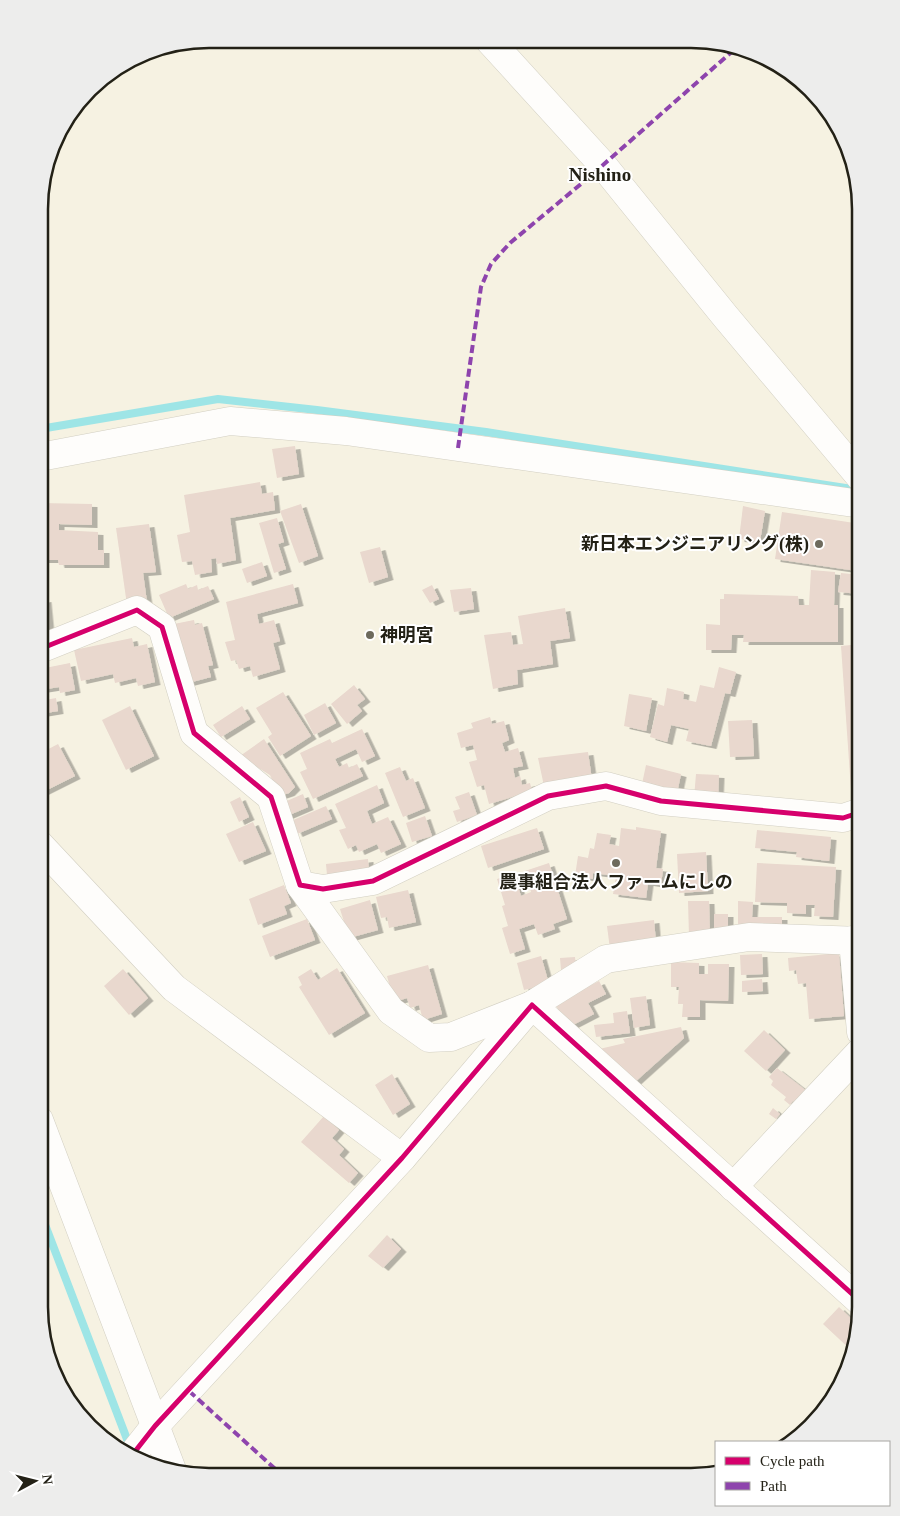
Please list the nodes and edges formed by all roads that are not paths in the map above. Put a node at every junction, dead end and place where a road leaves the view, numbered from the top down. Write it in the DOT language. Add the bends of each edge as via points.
graph roads {
  1 [pos="496,48"];
  2 [pos="48,455"];
  3 [pos="852,467"];
  4 [pos="852,503"];
  5 [pos="48,646"];
  6 [pos="852,815"];
  7 [pos="48,854"];
  8 [pos="300,885"];
  9 [pos="852,940"];
  10 [pos="532,1005"];
  11 [pos="852,1061"];
  12 [pos="48,1144"];
  13 [pos="402,1158"];
  14 [pos="733,1187"];
  15 [pos="852,1294"];
  16 [pos="155,1426"];
  17 [pos="136,1451"];
  18 [pos="169,1463"];
  1 -- 3 [label="street" via="602,164"];
  2 -- 4 [label="street" via="230,421 346,431"];
  5 -- 8 [label="street" via="137,610 162,627 194,732 271,797"];
  6 -- 8 [label="street" via="843,818 661,801 606,786 548,796 374,881 323,889"];
  7 -- 13 [label="street" via="174,988"];
  8 -- 10 [label="street" via="391,1011 429,1038 451,1037"];
  9 -- 10 [label="street" via="749,937 606,959"];
  10 -- 13 [label="street"];
  10 -- 14 [label="street"];
  11 -- 14 [label="street"];
  12 -- 16 [label="street"];
  13 -- 16 [label="street"];
  14 -- 15 [label="street"];
  16 -- 17 [label="street"];
  16 -- 18 [label="street"];
}
